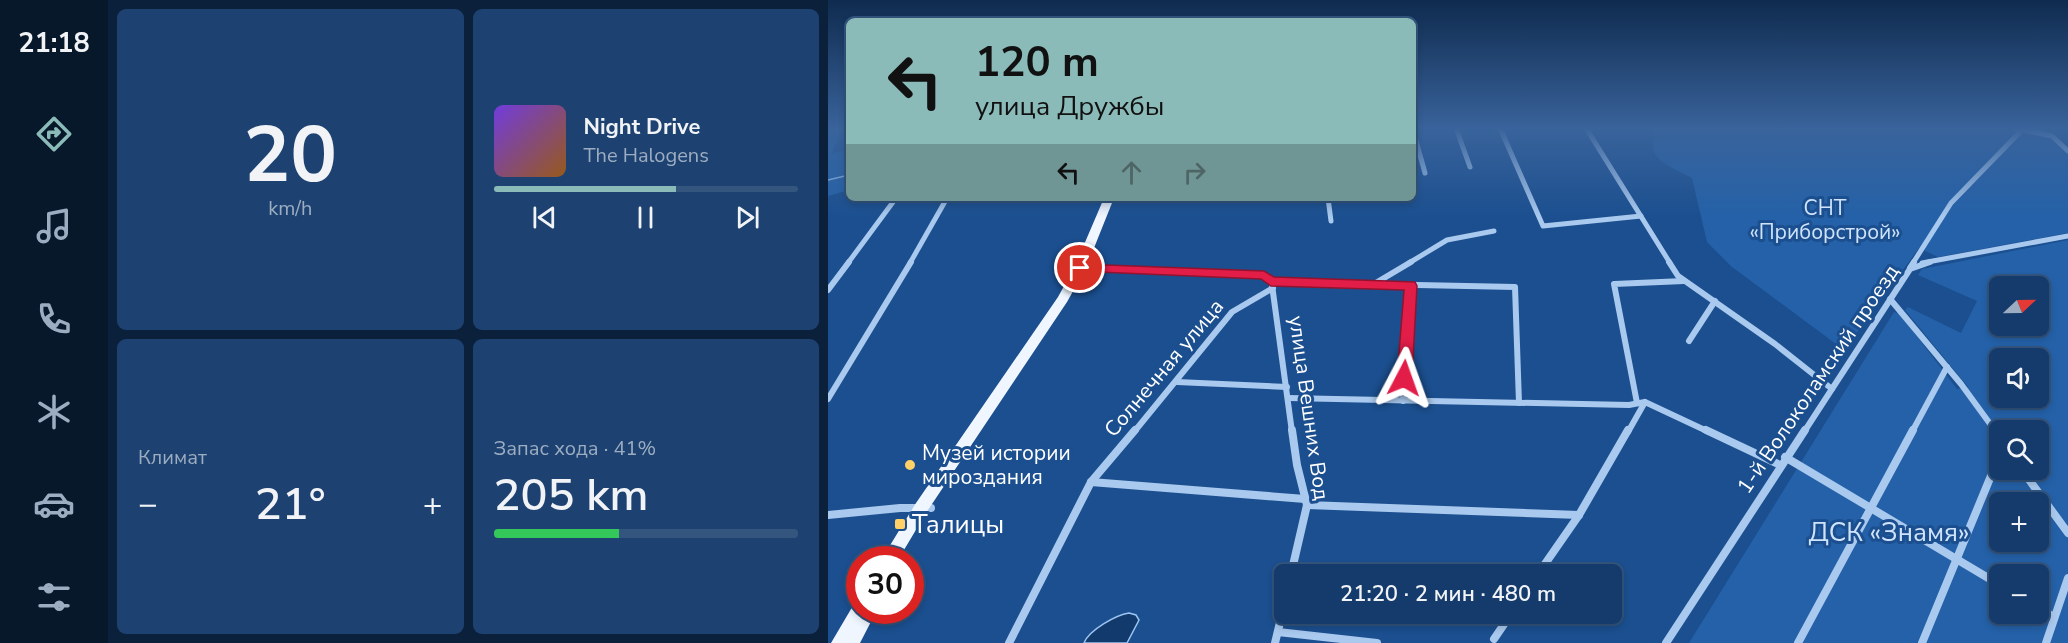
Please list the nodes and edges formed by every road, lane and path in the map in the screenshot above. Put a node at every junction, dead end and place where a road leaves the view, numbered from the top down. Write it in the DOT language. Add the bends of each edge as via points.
graph roads {
  1 [pos="1421,158"];
  2 [pos="1467,158"];
  3 [pos="1513,158"];
  4 [pos="1605,158"];
  5 [pos="1995,158"];
  6 [pos="1470,167"];
  7 [pos="1425,173"];
  8 [pos="894,201"];
  9 [pos="945,201"];
  10 [pos="1108,201"];
  11 [pos="1114,201"];
  12 [pos="1328,201"];
  13 [pos="1641,216"];
  14 [pos="1331,221"];
  15 [pos="1494,231"];
  16 [pos="2068,236"];
  17 [pos="1083,268"];
  18 [pos="1910,269"];
  19 [pos="1685,281"];
  20 [pos="1272,285"];
  21 [pos="1373,285"];
  22 [pos="1410,286"];
  23 [pos="828,290"];
  24 [pos="1890,298"];
  25 [pos="1715,301"];
  26 [pos="1689,341"];
  27 [pos="1947,367"];
  28 [pos="1177,382"];
  29 [pos="1287,387"];
  30 [pos="1832,389"];
  31 [pos="1288,398"];
  32 [pos="828,399"];
  33 [pos="1403,401"];
  34 [pos="1519,403"];
  35 [pos="1641,403"];
  36 [pos="1989,423"];
  37 [pos="1785,457"];
  38 [pos="1780,465"];
  39 [pos="1989,480"];
  40 [pos="2029,480"];
  41 [pos="1091,482"];
  42 [pos="1306,502"];
  43 [pos="926,508"];
  44 [pos="1869,508"];
  45 [pos="828,515"];
  46 [pos="1580,515"];
  47 [pos="2068,533"];
  48 [pos="899,546"];
  49 [pos="906,546"];
  50 [pos="1957,560"];
  51 [pos="1293,564"];
  52 [pos="1545,564"];
  53 [pos="2068,578"];
  54 [pos="1989,579"];
  55 [pos="2049,614"];
  56 [pos="2054,617"];
  57 [pos="851,624"];
  58 [pos="861,624"];
  59 [pos="1280,624"];
  60 [pos="1504,624"];
  61 [pos="1278,632"];
  62 [pos="1494,639"];
  63 [pos="840,643"];
  64 [pos="850,643"];
  65 [pos="1009,643"];
  66 [pos="1275,643"];
  67 [pos="1377,643"];
  68 [pos="1666,643"];
  69 [pos="1798,643"];
  70 [pos="1922,643"];
  71 [pos="2046,643"];
  1 -- 7 [label="street"];
  2 -- 6 [label="street"];
  3 -- 13 [label="street" via="1544,226"];
  4 -- 13 [label="street"];
  5 -- 18 [label="street" via="1951,203"];
  8 -- 23 [label="street"];
  9 -- 32 [label="street"];
  10 -- 17 [label="main road"];
  11 -- 17 [label="main road"];
  12 -- 14 [label="street"];
  13 -- 19 [label="street" via="1674,271"];
  15 -- 21 [label="street" via="1447,240"];
  16 -- 18 [label="street, 1-й Волоколамский проезд" via="1922,263"];
  17 -- 20 [label="street" via="1264,275"];
  17 -- 43 [label="main road" via="1052,328"];
  18 -- 24 [label="street, 1-й Волоколамский проезд"];
  19 -- 25 [label="street"];
  19 -- 35 [label="street" via="1614,284"];
  20 -- 21 [label="street"];
  20 -- 28 [label="street, Солнечная улица" via="1232,312"];
  20 -- 29 [label="street, улица Вешних Вод"];
  21 -- 22 [label="street"];
  22 -- 33 [label="street"];
  22 -- 34 [label="street" via="1515,287"];
  24 -- 27 [label="street"];
  24 -- 30 [label="street, 1-й Волоколамский проезд"];
  25 -- 26 [label="street"];
  25 -- 30 [label="street"];
  27 -- 36 [label="street"];
  27 -- 44 [label="street"];
  28 -- 29 [label="street"];
  28 -- 41 [label="street, Солнечная улица"];
  29 -- 31 [label="street, улица Вешних Вод"];
  30 -- 37 [label="street, 1-й Волоколамский проезд"];
  31 -- 33 [label="street"];
  31 -- 42 [label="street, улица Вешних Вод" via="1296,465"];
  33 -- 34 [label="street"];
  34 -- 35 [label="street"];
  35 -- 38 [label="street"];
  35 -- 46 [label="street"];
  37 -- 38 [label="street, 1-й Волоколамский проезд"];
  37 -- 44 [label="street"];
  38 -- 68 [label="street, 1-й Волоколамский проезд"];
  39 -- 50 [label="street"];
  40 -- 47 [label="street"];
  41 -- 42 [label="street"];
  41 -- 65 [label="street, Солнечная улица"];
  42 -- 46 [label="street"];
  42 -- 51 [label="street, улица Вешних Вод"];
  43 -- 45 [label="street"];
  43 -- 48 [label="main road"];
  43 -- 49 [label="main road"];
  44 -- 50 [label="street"];
  44 -- 69 [label="street"];
  46 -- 52 [label="street"];
  50 -- 54 [label="street"];
  50 -- 70 [label="street"];
  53 -- 56 [label="street"];
  55 -- 56 [label="street"];
  56 -- 71 [label="street"];
  57 -- 63 [label="main road"];
  58 -- 64 [label="main road"];
  59 -- 61 [label="street"];
  60 -- 62 [label="street"];
  61 -- 66 [label="street"];
  61 -- 67 [label="street"];
}
